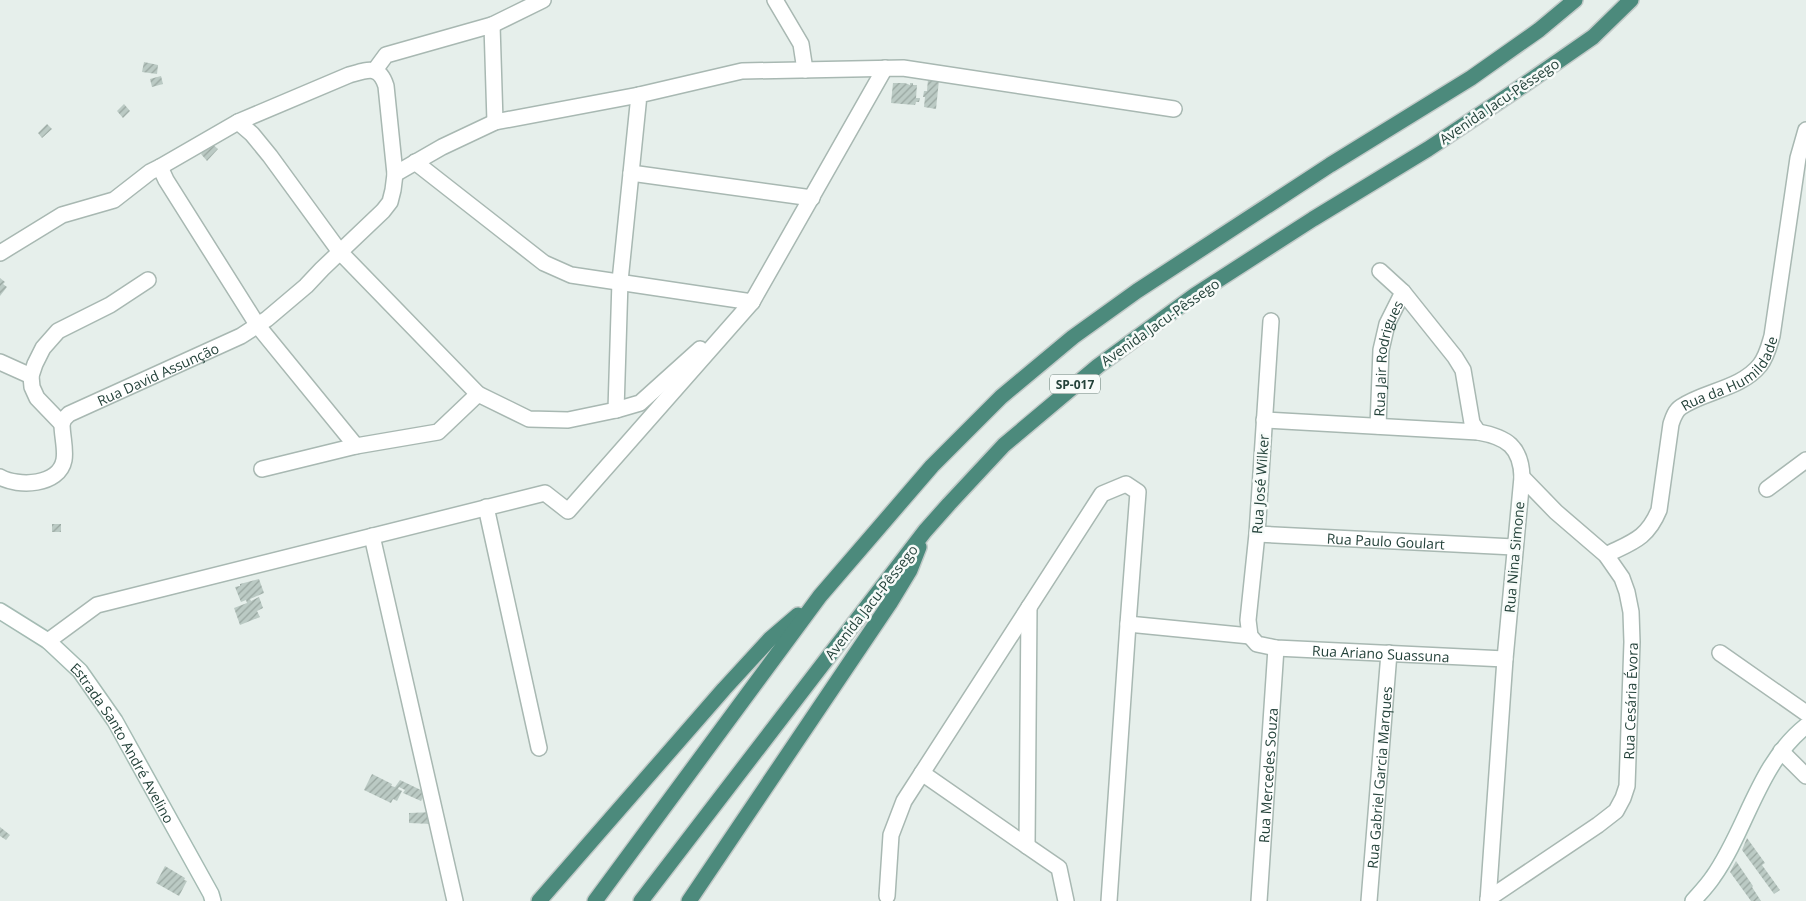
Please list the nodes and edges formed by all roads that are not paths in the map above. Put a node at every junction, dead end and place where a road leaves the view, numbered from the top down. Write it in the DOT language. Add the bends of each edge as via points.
graph roads {
  1 [pos="544,0"];
  2 [pos="775,0"];
  3 [pos="1575,0"];
  4 [pos="1631,0"];
  5 [pos="492,25"];
  6 [pos="885,68"];
  7 [pos="375,70"];
  8 [pos="805,70"];
  9 [pos="639,95"];
  10 [pos="1174,109"];
  11 [pos="238,122"];
  12 [pos="496,122"];
  13 [pos="1806,130"];
  14 [pos="415,162"];
  15 [pos="160,167"];
  16 [pos="394,174"];
  17 [pos="631,174"];
  18 [pos="812,198"];
  19 [pos="340,252"];
  20 [pos="0,253"];
  21 [pos="1380,271"];
  22 [pos="148,280"];
  23 [pos="620,282"];
  24 [pos="1402,292"];
  25 [pos="752,302"];
  26 [pos="1271,321"];
  27 [pos="258,326"];
  28 [pos="0,362"];
  29 [pos="31,376"];
  30 [pos="478,394"];
  31 [pos="616,410"];
  32 [pos="1264,420"];
  33 [pos="62,424"];
  34 [pos="1378,426"];
  35 [pos="1478,432"];
  36 [pos="356,446"];
  37 [pos="1806,460"];
  38 [pos="262,469"];
  39 [pos="1522,476"];
  40 [pos="0,477"];
  41 [pos="1767,489"];
  42 [pos="486,507"];
  43 [pos="925,531"];
  44 [pos="1257,534"];
  45 [pos="372,536"];
  46 [pos="1514,547"];
  47 [pos="1606,555"];
  48 [pos="820,596"];
  49 [pos="1029,607"];
  50 [pos="0,611"];
  51 [pos="1128,624"];
  52 [pos="1253,640"];
  53 [pos="48,641"];
  54 [pos="1276,648"];
  55 [pos="1389,653"];
  56 [pos="1720,654"];
  57 [pos="1505,659"];
  58 [pos="1806,714"];
  59 [pos="1803,732"];
  60 [pos="539,748"];
  61 [pos="1781,751"];
  62 [pos="922,773"];
  63 [pos="1806,776"];
  64 [pos="1027,846"];
  65 [pos="888,896"];
  66 [pos="1488,900"];
  67 [pos="213,901"];
  68 [pos="455,901"];
  69 [pos="538,901"];
  70 [pos="595,901"];
  71 [pos="642,901"];
  72 [pos="689,901"];
  73 [pos="1066,901"];
  74 [pos="1110,901"];
  75 [pos="1259,901"];
  76 [pos="1369,901"];
  77 [pos="1693,901"];
  1 -- 5 [label="street"];
  2 -- 8 [label="street" via="801,44"];
  3 -- 48 [label="highway, SP-017" via="1471,78 1195,253 1073,337 1001,397 932,466"];
  4 -- 43 [label="highway, Avenida Jacu-Pêssego / SP-017" via="1593,36 1522,86 1195,295 1098,366 1004,445"];
  5 -- 7 [label="street" via="386,55"];
  5 -- 12 [label="street"];
  6 -- 8 [label="street"];
  6 -- 10 [label="street" via="903,68"];
  6 -- 18 [label="street"];
  7 -- 11 [label="street" via="349,75"];
  7 -- 16 [label="street, Rua David Assunção" via="381,74 386,86"];
  8 -- 9 [label="street" via="742,71"];
  9 -- 12 [label="street"];
  9 -- 17 [label="street"];
  11 -- 15 [label="street"];
  11 -- 19 [label="street" via="270,156"];
  12 -- 14 [label="street"];
  13 -- 47 [label="street, Rua da Humildade" via="1798,158 1767,352 1749,375 1680,408 1675,414 1659,510 1654,522 1638,538"];
  14 -- 16 [label="street"];
  14 -- 23 [label="street" via="544,263 571,275"];
  15 -- 20 [label="street" via="114,200 62,214"];
  15 -- 27 [label="street"];
  16 -- 19 [label="street, Rua David Assunção" via="390,202"];
  17 -- 18 [label="street"];
  17 -- 23 [label="street"];
  18 -- 25 [label="street"];
  19 -- 27 [label="street, Rua David Assunção"];
  19 -- 30 [label="street"];
  21 -- 24 [label="street"];
  22 -- 29 [label="street" via="110,305 58,331 44,348"];
  23 -- 25 [label="street"];
  23 -- 31 [label="street"];
  24 -- 34 [label="street, Rua Jair Rodrigues" via="1387,324 1381,350"];
  24 -- 35 [label="street" via="1455,357 1462,370 1472,423"];
  25 -- 31 [label="street" via="640,403"];
  25 -- 42 [label="street" via="568,511 545,492"];
  26 -- 32 [label="street, Rua José Wilker"];
  27 -- 33 [label="street, Rua David Assunção" via="188,362 74,411"];
  27 -- 36 [label="street"];
  28 -- 29 [label="street"];
  29 -- 33 [label="street" via="37,398"];
  30 -- 31 [label="street" via="529,419 568,420"];
  30 -- 36 [label="street" via="438,432"];
  32 -- 34 [label="street, Rua Nina Simone"];
  32 -- 44 [label="street, Rua José Wilker"];
  33 -- 40 [label="street" via="64,460 54,474 34,482 18,483"];
  34 -- 35 [label="street, Rua Nina Simone"];
  35 -- 39 [label="street, Rua Nina Simone" via="1500,438 1518,453"];
  36 -- 38 [label="street"];
  37 -- 41 [label="street"];
  39 -- 46 [label="street, Rua Nina Simone"];
  39 -- 47 [label="street, Rua Cesária Évora" via="1556,512"];
  42 -- 45 [label="street"];
  42 -- 60 [label="street"];
  43 -- 71 [label="highway, Avenida Jacu-Pêssego / SP-017"];
  43 -- 72 [label="highway" via="910,570 890,603"];
  44 -- 46 [label="street, Rua Paulo Goulart"];
  44 -- 52 [label="street, Rua José Wilker" via="1248,620"];
  45 -- 53 [label="street" via="98,605"];
  45 -- 68 [label="street"];
  46 -- 57 [label="street, Rua Nina Simone"];
  47 -- 66 [label="street, Rua Cesária Évora" via="1622,578 1631,612 1627,786 1623,798 1616,811 1598,825"];
  48 -- 69 [label="highway" via="770,639"];
  48 -- 70 [label="highway, SP-017"];
  49 -- 51 [label="street" via="1102,494 1126,484 1138,492"];
  49 -- 62 [label="street"];
  49 -- 64 [label="street"];
  50 -- 53 [label="street, Estrada Santo André Avelino"];
  51 -- 52 [label="street, Rua Ariano Suassuna"];
  51 -- 74 [label="street"];
  52 -- 54 [label="street, Rua Ariano Suassuna"];
  53 -- 67 [label="street, Estrada Santo André Avelino" via="80,670 115,721"];
  54 -- 55 [label="street, Rua Ariano Suassuna"];
  54 -- 75 [label="street, Rua Mercedes Souza"];
  55 -- 57 [label="street, Rua Ariano Suassuna"];
  55 -- 76 [label="street, Rua Gabriel Garcia Marques"];
  56 -- 58 [label="street"];
  57 -- 66 [label="street, Rua Nina Simone"];
  59 -- 61 [label="street"];
  61 -- 63 [label="street"];
  61 -- 77 [label="street" via="1713,877"];
  62 -- 64 [label="street"];
  62 -- 65 [label="street" via="904,801 891,835"];
  64 -- 73 [label="street" via="1059,868"];
}
